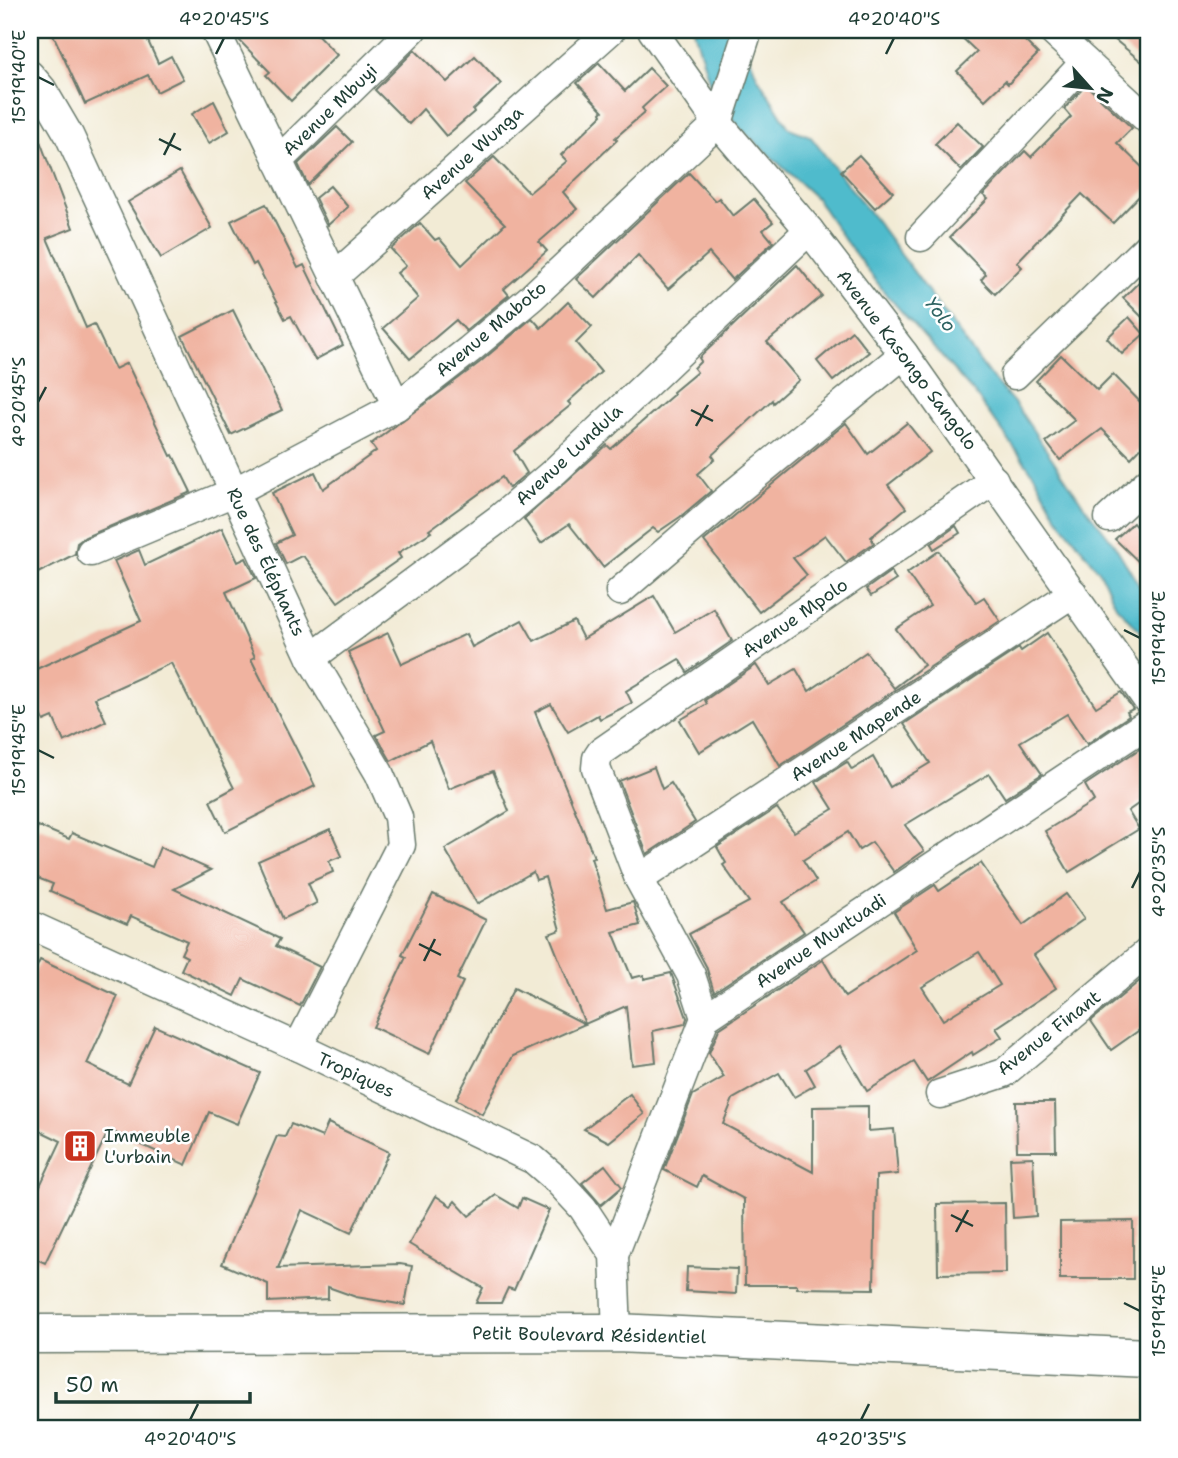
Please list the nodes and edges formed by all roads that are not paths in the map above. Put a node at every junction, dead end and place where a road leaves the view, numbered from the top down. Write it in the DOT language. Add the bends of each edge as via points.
graph roads {
  1 [pos="412,30"];
  2 [pos="611,30"];
  3 [pos="652,30"];
  4 [pos="748,30"];
  5 [pos="221,33"];
  6 [pos="1072,42"];
  7 [pos="30,75"];
  8 [pos="1148,120"];
  9 [pos="718,123"];
  10 [pos="278,161"];
  11 [pos="808,230"];
  12 [pos="921,237"];
  13 [pos="1148,246"];
  14 [pos="334,277"];
  15 [pos="904,354"];
  16 [pos="1016,375"];
  17 [pos="397,407"];
  18 [pos="994,480"];
  19 [pos="1148,482"];
  20 [pos="234,492"];
  21 [pos="1109,518"];
  22 [pos="91,552"];
  23 [pos="620,591"];
  24 [pos="1073,593"];
  25 [pos="311,659"];
  26 [pos="1148,701"];
  27 [pos="1148,723"];
  28 [pos="639,879"];
  29 [pos="30,925"];
  30 [pos="1148,952"];
  31 [pos="705,1018"];
  32 [pos="298,1047"];
  33 [pos="940,1094"];
  34 [pos="614,1255"];
  35 [pos="617,1333"];
  36 [pos="30,1334"];
  37 [pos="1148,1358"];
  1 -- 10 [label="street, Avenue Mbuyi"];
  2 -- 14 [label="street, Avenue Wunga"];
  3 -- 9 [label="street, Avenue Kasongo Sangolo"];
  4 -- 9 [label="street"];
  5 -- 10 [label="street"];
  6 -- 8 [label="street"];
  6 -- 12 [label="street"];
  7 -- 20 [label="street, Rue des Éléphants" via="69,135"];
  9 -- 11 [label="street, Avenue Kasongo Sangolo"];
  9 -- 17 [label="street, Avenue Maboto" via="532,297"];
  10 -- 14 [label="street"];
  11 -- 15 [label="street, Avenue Kasongo Sangolo"];
  11 -- 25 [label="street, Avenue Lundula" via="555,471 500,518"];
  13 -- 16 [label="street"];
  14 -- 17 [label="street"];
  15 -- 18 [label="street, Avenue Kasongo Sangolo"];
  15 -- 23 [label="street"];
  17 -- 20 [label="street, Avenue Maboto"];
  18 -- 24 [label="street, Avenue Kasongo Sangolo"];
  18 -- 28 [label="street, Avenue Mpolo" via="601,752 596,768"];
  19 -- 21 [label="street"];
  20 -- 22 [label="street, Avenue Maboto"];
  20 -- 25 [label="street, Rue des Éléphants"];
  24 -- 26 [label="street, Avenue Kasongo Sangolo"];
  24 -- 28 [label="street, Avenue Mapende"];
  25 -- 32 [label="street, Rue des Éléphants" via="379,773 398,817 401,845"];
  27 -- 31 [label="street, Avenue Muntuadi"];
  28 -- 31 [label="street" via="691,975"];
  29 -- 32 [label="street, Tropiques"];
  30 -- 33 [label="street, Avenue Finant" via="1004,1073"];
  31 -- 34 [label="street"];
  32 -- 34 [label="street, Tropiques" via="534,1160 583,1208"];
  34 -- 35 [label="street"];
  35 -- 36 [label="street, Petit Boulevard Résidentiel"];
  35 -- 37 [label="street, Petit Boulevard Résidentiel"];
}
